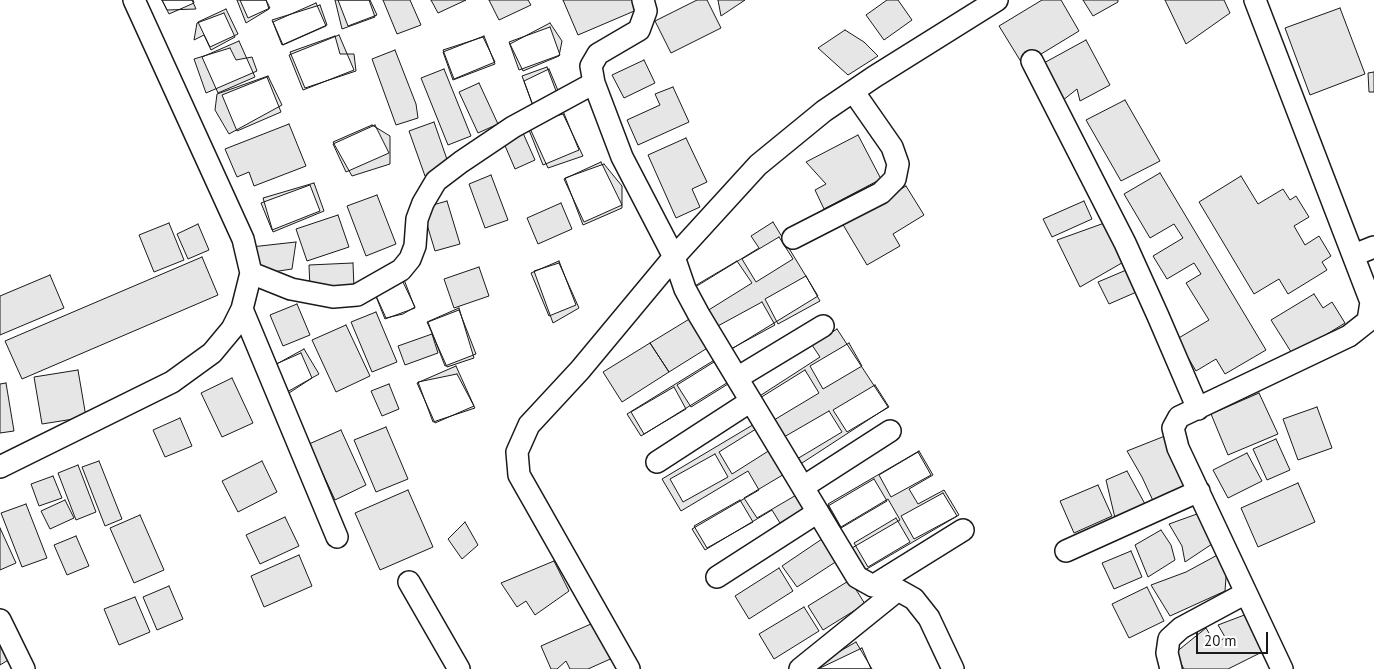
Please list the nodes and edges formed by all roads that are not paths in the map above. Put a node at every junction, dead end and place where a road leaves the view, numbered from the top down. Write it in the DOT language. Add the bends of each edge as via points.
graph roads {
  1 [pos="134,0"];
  2 [pos="643,0"];
  3 [pos="997,0"];
  4 [pos="1255,0"];
  5 [pos="1032,60"];
  6 [pos="594,83"];
  7 [pos="853,91"];
  8 [pos="793,238"];
  9 [pos="1374,247"];
  10 [pos="1354,255"];
  11 [pos="674,257"];
  12 [pos="250,273"];
  13 [pos="242,309"];
  14 [pos="823,326"];
  15 [pos="1371,328"];
  16 [pos="737,378"];
  17 [pos="751,401"];
  18 [pos="1198,409"];
  19 [pos="890,431"];
  20 [pos="657,462"];
  21 [pos="0,467"];
  22 [pos="803,488"];
  23 [pos="1199,491"];
  24 [pos="818,512"];
  25 [pos="963,530"];
  26 [pos="337,537"];
  27 [pos="1066,551"];
  28 [pos="717,577"];
  29 [pos="409,582"];
  30 [pos="872,586"];
  31 [pos="898,590"];
  32 [pos="1246,593"];
  33 [pos="0,620"];
  34 [pos="24,669"];
  35 [pos="459,669"];
  36 [pos="629,669"];
  37 [pos="800,669"];
  38 [pos="953,669"];
  39 [pos="1171,669"];
  40 [pos="1282,669"];
  1 -- 12 [label="street" via="243,239"];
  2 -- 6 [label="street" via="646,11 639,30 598,54 591,66"];
  3 -- 7 [label="street"];
  4 -- 10 [label="street"];
  5 -- 18 [label="street" via="1125,243"];
  6 -- 11 [label="street" via="622,157"];
  6 -- 12 [label="street" via="513,127 436,181 420,211 410,259 401,270 357,295 333,297 291,290"];
  7 -- 8 [label="street" via="892,148 898,164 895,179 881,193"];
  7 -- 11 [label="street" via="758,165"];
  9 -- 10 [label="street"];
  10 -- 15 [label="street" via="1371,302"];
  11 -- 16 [label="street" via="685,290"];
  11 -- 36 [label="street" via="580,370 529,425 517,452 519,475"];
  12 -- 13 [label="street"];
  13 -- 21 [label="street" via="212,353 172,382"];
  13 -- 26 [label="street"];
  14 -- 16 [label="street"];
  15 -- 18 [label="street"];
  16 -- 17 [label="street"];
  17 -- 20 [label="street"];
  17 -- 22 [label="street"];
  18 -- 23 [label="street" via="1179,417 1173,428 1178,448"];
  19 -- 22 [label="street"];
  22 -- 24 [label="street"];
  23 -- 27 [label="street"];
  23 -- 32 [label="street"];
  24 -- 28 [label="street"];
  24 -- 30 [label="street" via="857,577"];
  25 -- 30 [label="street"];
  29 -- 35 [label="street"];
  30 -- 31 [label="street"];
  31 -- 37 [label="street"];
  31 -- 38 [label="street" via="914,599 929,618"];
  32 -- 39 [label="street" via="1181,628 1169,639 1167,653"];
  32 -- 40 [label="street"];
  33 -- 34 [label="street"];
}
